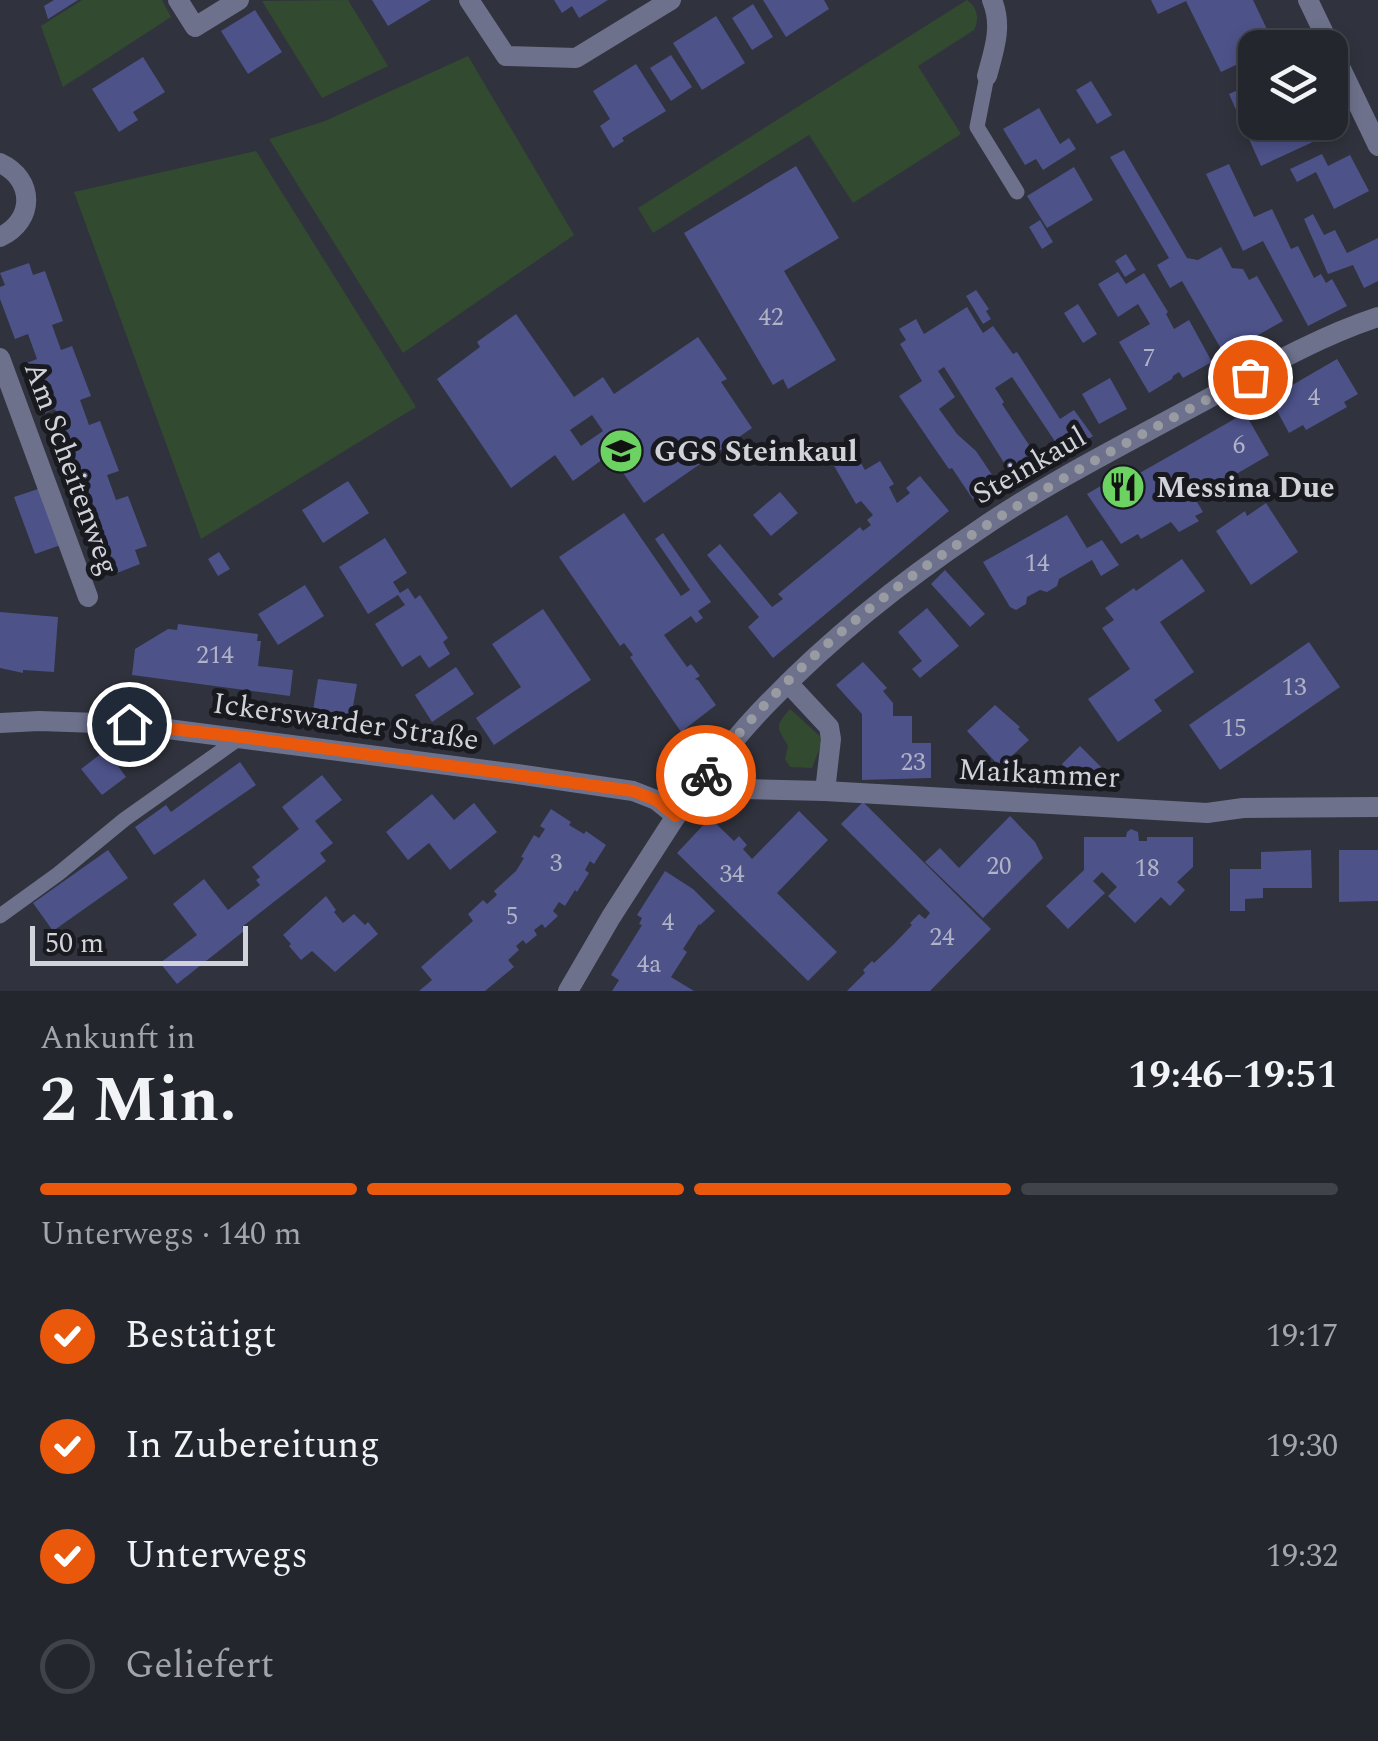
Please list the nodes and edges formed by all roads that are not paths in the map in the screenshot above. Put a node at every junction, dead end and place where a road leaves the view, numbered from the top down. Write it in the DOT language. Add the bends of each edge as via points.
graph roads {
  1 [pos="178,0"];
  2 [pos="239,0"];
  3 [pos="470,0"];
  4 [pos="671,0"];
  5 [pos="992,0"];
  6 [pos="1308,0"];
  7 [pos="987,76"];
  8 [pos="1378,146"];
  9 [pos="0,163"];
  10 [pos="1017,192"];
  11 [pos="0,237"];
  12 [pos="1378,318"];
  13 [pos="0,358"];
  14 [pos="88,598"];
  15 [pos="788,683"];
  16 [pos="0,723"];
  17 [pos="241,737"];
  18 [pos="697,788"];
  19 [pos="825,791"];
  20 [pos="1378,807"];
  21 [pos="676,816"];
  22 [pos="0,916"];
  23 [pos="568,991"];
  1 -- 2 [label="street" via="194,27"];
  3 -- 4 [label="street" via="506,56 576,58"];
  5 -- 7 [label="street" via="999,32"];
  6 -- 8 [label="street"];
  7 -- 10 [label="lane" via="977,127"];
  9 -- 11 [label="street" via="12,168 26,194 20,222"];
  12 -- 15 [label="street, Steinkaul" via="1223,391 978,529 829,643"];
  13 -- 14 [label="street, Am Scheitenweg"];
  15 -- 18 [label="street, Steinkaul"];
  15 -- 19 [label="street" via="829,728"];
  16 -- 17 [label="street, Ickerswarder Straße" via="129,724"];
  17 -- 21 [label="street, Ickerswarder Straße" via="633,791"];
  17 -- 22 [label="lane"];
  18 -- 19 [label="street, Maikammer"];
  18 -- 21 [label="street, Steinkaul"];
  19 -- 20 [label="street, Maikammer" via="1208,812"];
  21 -- 23 [label="street, Steinkaul"];
}
